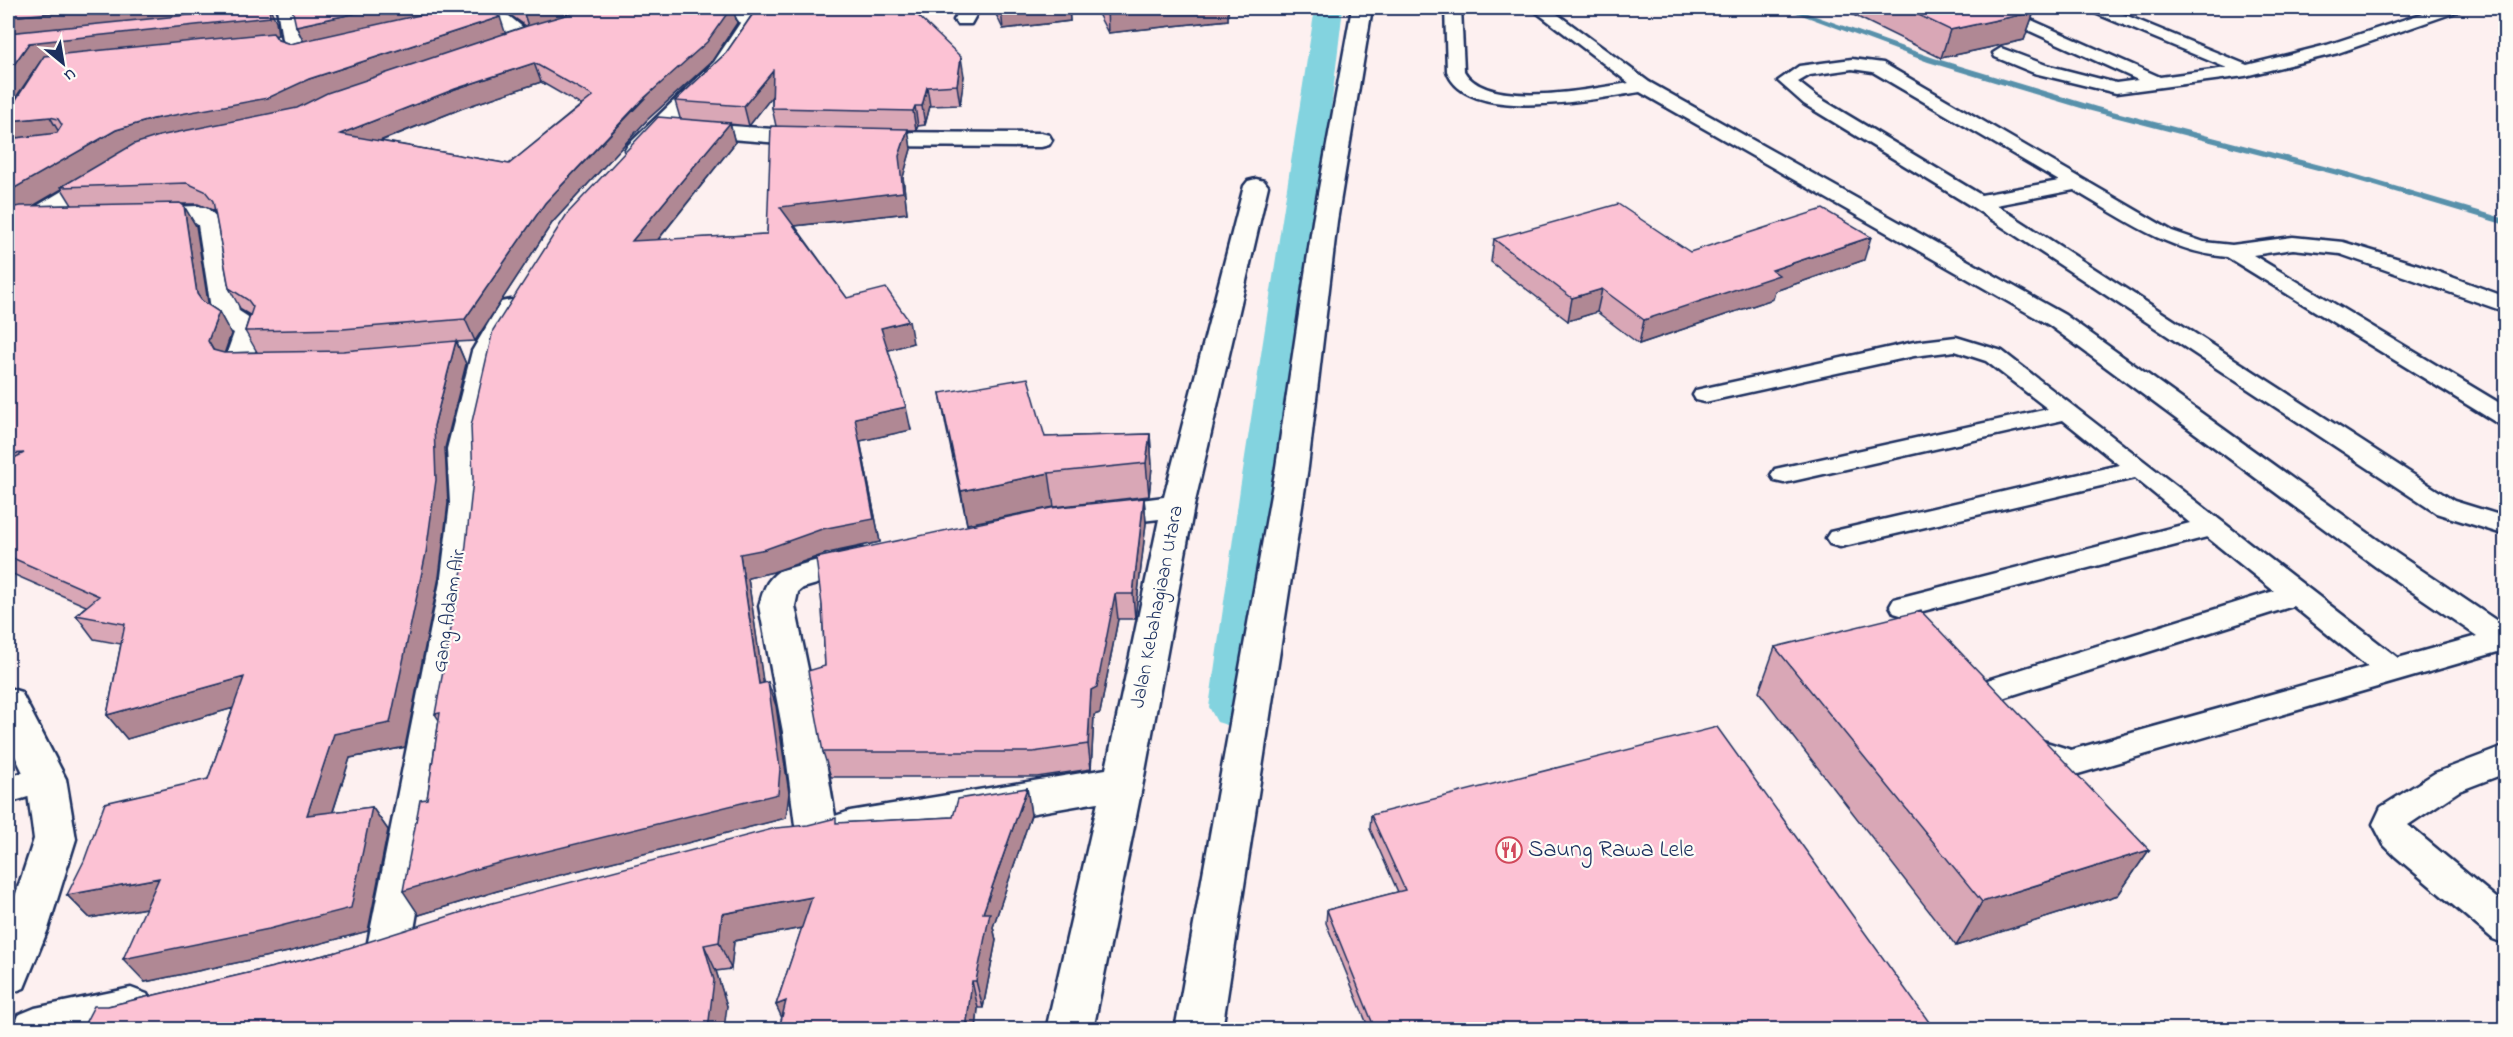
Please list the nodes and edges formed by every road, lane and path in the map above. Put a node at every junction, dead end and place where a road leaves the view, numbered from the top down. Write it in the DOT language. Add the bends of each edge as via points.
graph roads {
  1 [pos="739,8"];
  2 [pos="1362,8"];
  3 [pos="1453,8"];
  4 [pos="1539,8"];
  5 [pos="1992,8"];
  6 [pos="2096,8"];
  7 [pos="2453,8"];
  8 [pos="287,9"];
  9 [pos="264,15"];
  10 [pos="438,22"];
  11 [pos="548,31"];
  12 [pos="526,38"];
  13 [pos="292,42"];
  14 [pos="350,42"];
  15 [pos="270,45"];
  16 [pos="504,46"];
  17 [pos="2001,53"];
  18 [pos="2246,70"];
  19 [pos="2160,84"];
  20 [pos="1643,86"];
  21 [pos="657,127"];
  22 [pos="1041,140"];
  23 [pos="126,163"];
  24 [pos="618,170"];
  25 [pos="2077,184"];
  26 [pos="1256,186"];
  27 [pos="1978,202"];
  28 [pos="116,215"];
  29 [pos="81,216"];
  30 [pos="34,218"];
  31 [pos="8,222"];
  32 [pos="2232,251"];
  33 [pos="524,290"];
  34 [pos="2505,305"];
  35 [pos="296,363"];
  36 [pos="1705,395"];
  37 [pos="2068,411"];
  38 [pos="2505,418"];
  39 [pos="2139,469"];
  40 [pos="1784,475"];
  41 [pos="1178,506"];
  42 [pos="1066,519"];
  43 [pos="2505,526"];
  44 [pos="2211,527"];
  45 [pos="1840,538"];
  46 [pos="895,553"];
  47 [pos="2295,595"];
  48 [pos="1904,606"];
  49 [pos="2504,641"];
  50 [pos="2392,670"];
  51 [pos="8,702"];
  52 [pos="2505,759"];
  53 [pos="46,779"];
  54 [pos="1123,782"];
  55 [pos="8,790"];
  56 [pos="817,833"];
  57 [pos="775,839"];
  58 [pos="2505,928"];
  59 [pos="432,933"];
  60 [pos="8,974"];
  61 [pos="164,1002"];
  62 [pos="35,1029"];
  63 [pos="1069,1029"];
  64 [pos="1198,1029"];
  1 -- 21 [label="street" via="750,23 722,66"];
  2 -- 64 [label="street" via="1325,221 1290,479"];
  3 -- 20 [label="lane" via="1456,74 1466,86 1487,96 1525,101"];
  4 -- 20 [label="lane"];
  5 -- 19 [label="lane"];
  6 -- 18 [label="lane"];
  7 -- 18 [label="lane" via="2332,49"];
  8 -- 9 [label="street"];
  8 -- 13 [label="street"];
  10 -- 12 [label="street" via="491,13"];
  11 -- 12 [label="street"];
  12 -- 16 [label="street"];
  13 -- 14 [label="street" via="298,54"];
  13 -- 15 [label="street"];
  17 -- 19 [label="lane" via="2040,69 2116,88"];
  18 -- 19 [label="lane"];
  20 -- 49 [label="lane" via="2056,320"];
  21 -- 22 [label="street" via="798,139"];
  21 -- 24 [label="street"];
  23 -- 30 [label="street"];
  25 -- 27 [label="lane"];
  25 -- 27 [label="lane" via="1877,67 1852,64 1805,70 1787,81 1810,100"];
  25 -- 32 [label="lane" via="2165,236 2201,248"];
  26 -- 41 [label="street, Jalan Kebahagiaan Utara"];
  27 -- 43 [label="lane" via="2445,507"];
  28 -- 35 [label="street" via="198,213 210,222 226,315 249,330 237,364"];
  29 -- 30 [label="street"];
  30 -- 31 [label="street"];
  32 -- 34 [label="lane" via="2293,243 2343,248"];
  32 -- 38 [label="lane"];
  33 -- 59 [label="street, Gang Adam Air" via="475,352 463,449 466,503 458,577 371,952"];
  36 -- 37 [label="lane" via="1956,344 1994,356"];
  37 -- 39 [label="lane"];
  37 -- 40 [label="lane"];
  39 -- 44 [label="lane"];
  39 -- 45 [label="lane"];
  41 -- 42 [label="street"];
  41 -- 54 [label="street, Jalan Kebahagiaan Utara"];
  44 -- 47 [label="lane"];
  44 -- 48 [label="lane"];
  46 -- 56 [label="street" via="829,567 791,579 782,586 777,606"];
  47 -- 50 [label="lane"];
  47 -- 50 [label="lane" via="1992,690 1982,706 2002,733 2034,753 2071,763"];
  49 -- 50 [label="lane"];
  51 -- 53 [label="street"];
  52 -- 58 [label="lane" via="2447,782 2393,817 2390,824 2408,846"];
  53 -- 55 [label="lane"];
  53 -- 60 [label="street" via="55,840"];
  54 -- 56 [label="street"];
  54 -- 63 [label="street, Jalan Kebahagiaan Utara"];
  56 -- 57 [label="street"];
  61 -- 62 [label="street"];
}
